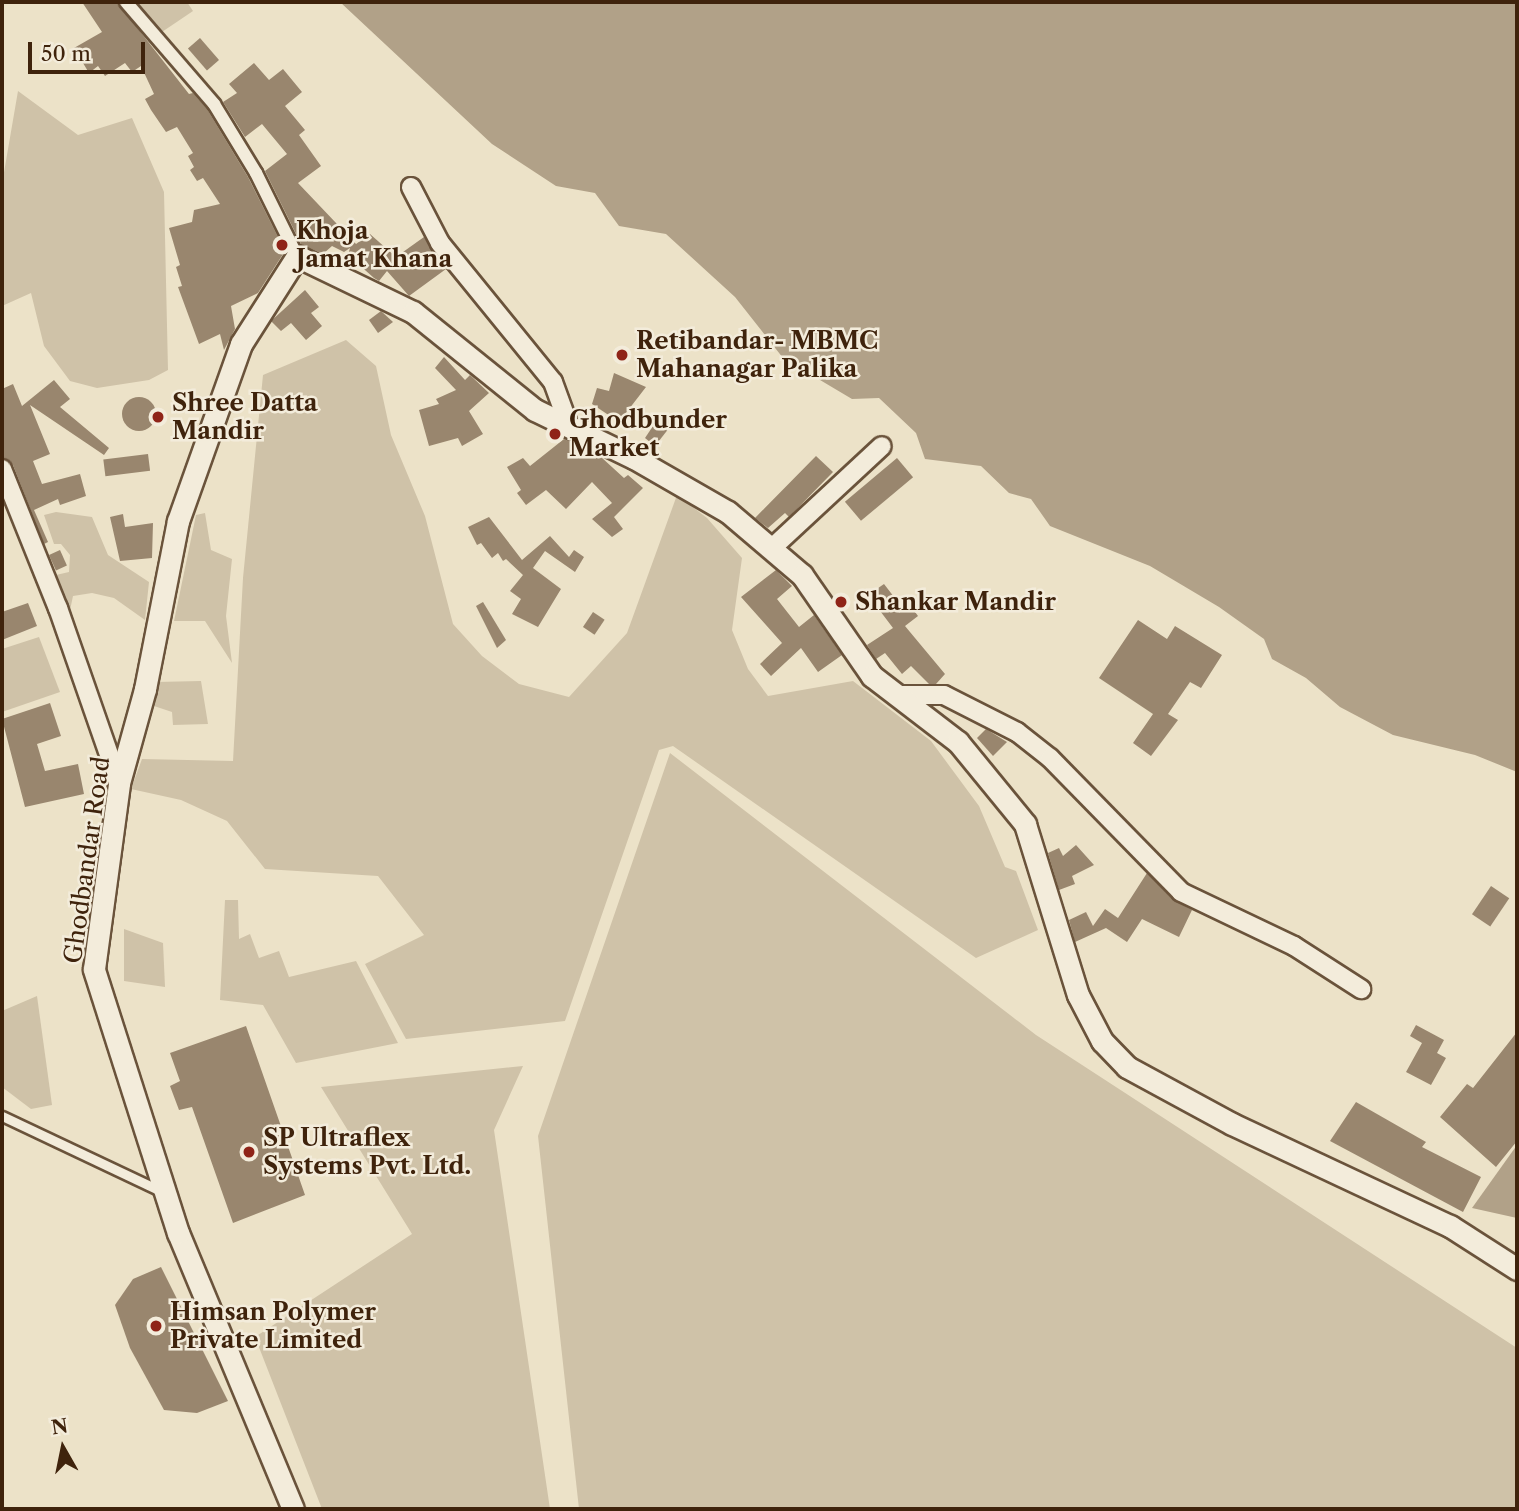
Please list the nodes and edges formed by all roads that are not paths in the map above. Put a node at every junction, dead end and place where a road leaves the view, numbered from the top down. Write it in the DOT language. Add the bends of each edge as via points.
graph roads {
  1 [pos="126,2"];
  2 [pos="411,187"];
  3 [pos="297,256"];
  4 [pos="569,426"];
  5 [pos="882,446"];
  6 [pos="2,469"];
  7 [pos="771,549"];
  8 [pos="897,695"];
  9 [pos="119,783"];
  10 [pos="1361,989"];
  11 [pos="2,1116"];
  12 [pos="166,1194"];
  13 [pos="1517,1269"];
  14 [pos="293,1509"];
  1 -- 3 [label="street" via="214,104 256,173"];
  2 -- 4 [label="street" via="440,243 553,382"];
  3 -- 4 [label="street" via="413,312 535,410"];
  3 -- 9 [label="street, Ghodbandar Road" via="241,345 178,521 145,689"];
  4 -- 7 [label="street" via="728,512"];
  5 -- 7 [label="street"];
  6 -- 9 [label="street" via="58,608"];
  7 -- 8 [label="street" via="802,575 872,676"];
  8 -- 10 [label="street" via="944,695 1017,732 1050,758 1181,892 1294,946"];
  8 -- 13 [label="street" via="958,743 1025,824 1078,995 1102,1041 1127,1066 1232,1124 1450,1226"];
  9 -- 12 [label="street, Ghodbandar Road" via="94,970"];
  11 -- 12 [label="lane"];
  12 -- 14 [label="street, Ghodbandar Road"];
}
